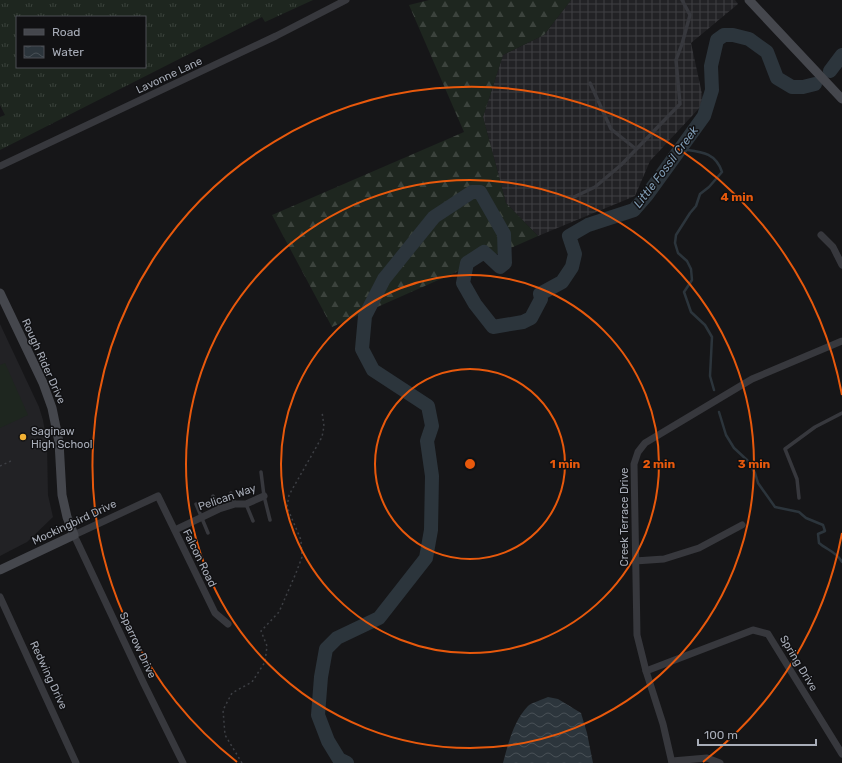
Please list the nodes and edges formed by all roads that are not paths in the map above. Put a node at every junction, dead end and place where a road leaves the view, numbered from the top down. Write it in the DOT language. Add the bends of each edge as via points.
graph roads {
  1 [pos="346,0"];
  2 [pos="682,0"];
  3 [pos="749,0"];
  4 [pos="590,83"];
  5 [pos="840,94"];
  6 [pos="636,149"];
  7 [pos="0,166"];
  8 [pos="574,196"];
  9 [pos="822,235"];
  10 [pos="842,265"];
  11 [pos="0,293"];
  12 [pos="842,341"];
  13 [pos="842,413"];
  14 [pos="261,472"];
  15 [pos="231,493"];
  16 [pos="158,496"];
  17 [pos="213,496"];
  18 [pos="264,496"];
  19 [pos="800,498"];
  20 [pos="196,504"];
  21 [pos="235,504"];
  22 [pos="246,504"];
  23 [pos="219,509"];
  24 [pos="202,517"];
  25 [pos="270,520"];
  26 [pos="253,521"];
  27 [pos="742,525"];
  28 [pos="175,530"];
  29 [pos="208,533"];
  30 [pos="74,535"];
  31 [pos="635,561"];
  32 [pos="0,570"];
  33 [pos="0,598"];
  34 [pos="228,624"];
  35 [pos="646,671"];
  36 [pos="842,754"];
  37 [pos="672,762"];
  38 [pos="76,763"];
  39 [pos="183,763"];
  40 [pos="720,763"];
  1 -- 7 [label="street, Lavonne Lane" via="276,36"];
  2 -- 6 [label="lane" via="690,15 676,60 680,104"];
  3 -- 5 [label="street"];
  4 -- 6 [label="lane" via="611,129"];
  6 -- 8 [label="lane" via="595,187"];
  9 -- 10 [label="street" via="833,247"];
  11 -- 30 [label="street, Rough Rider Drive" via="52,408 58,436 62,495"];
  12 -- 31 [label="street, Creek Terrace Drive" via="752,379 645,443 638,452 634,464"];
  13 -- 19 [label="lane" via="815,426 786,449 797,479"];
  14 -- 18 [label="lane"];
  15 -- 21 [label="lane"];
  16 -- 28 [label="street, Falcon Road"];
  16 -- 30 [label="street, Mockingbird Drive"];
  17 -- 23 [label="lane"];
  18 -- 22 [label="street, Pelican Way"];
  18 -- 25 [label="lane"];
  20 -- 24 [label="lane"];
  21 -- 22 [label="street, Pelican Way"];
  21 -- 23 [label="street, Pelican Way"];
  22 -- 26 [label="lane"];
  23 -- 24 [label="street, Pelican Way"];
  24 -- 28 [label="street, Pelican Way"];
  24 -- 29 [label="lane"];
  27 -- 31 [label="street" via="699,548 664,559"];
  28 -- 34 [label="street, Falcon Road" via="215,613"];
  30 -- 32 [label="street, Mockingbird Drive"];
  30 -- 39 [label="street, Sparrow Drive"];
  31 -- 35 [label="street, Creek Terrace Drive" via="637,635"];
  33 -- 38 [label="street, Redwing Drive"];
  35 -- 36 [label="street, Spring Drive" via="753,630 768,634"];
  35 -- 37 [label="street, Creek Terrace Drive"];
  37 -- 40 [label="street" via="707,758"];
}
